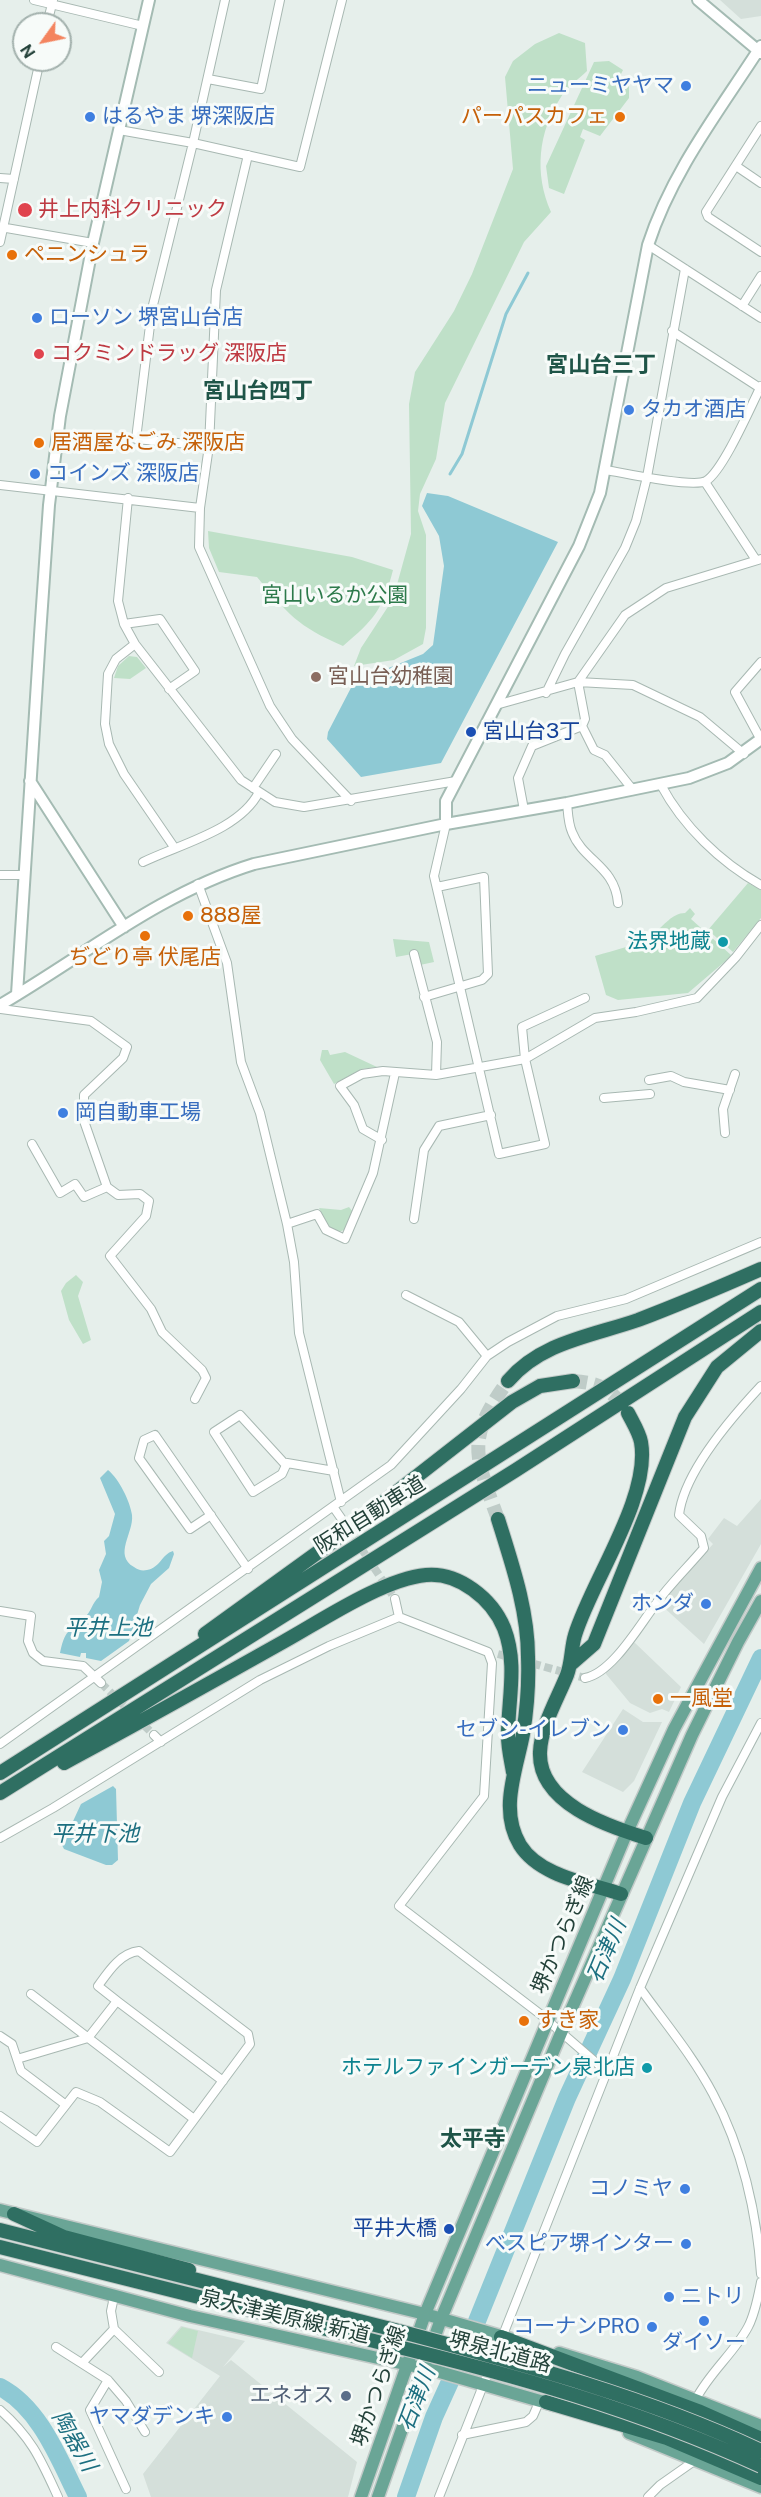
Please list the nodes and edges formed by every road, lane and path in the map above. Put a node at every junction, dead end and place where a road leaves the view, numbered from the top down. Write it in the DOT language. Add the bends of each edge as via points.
graph roads {
  1 [pos="34,0"];
  2 [pos="149,0"];
  3 [pos="225,0"];
  4 [pos="280,0"];
  5 [pos="342,0"];
  6 [pos="698,0"];
  7 [pos="52,3"];
  8 [pos="143,26"];
  9 [pos="760,50"];
  10 [pos="37,72"];
  11 [pos="208,79"];
  12 [pos="761,126"];
  13 [pos="119,130"];
  14 [pos="193,143"];
  15 [pos="248,155"];
  16 [pos="736,166"];
  17 [pos="0,178"];
  18 [pos="14,179"];
  19 [pos="761,183"];
  20 [pos="2,226"];
  21 [pos="0,242"];
  22 [pos="93,243"];
  23 [pos="648,245"];
  24 [pos="761,252"];
  25 [pos="685,269"];
  26 [pos="761,276"];
  27 [pos="742,306"];
  28 [pos="761,318"];
  29 [pos="672,332"];
  30 [pos="760,387"];
  31 [pos="209,446"];
  32 [pos="606,470"];
  33 [pos="647,477"];
  34 [pos="705,482"];
  35 [pos="0,485"];
  36 [pos="51,490"];
  37 [pos="128,498"];
  38 [pos="200,508"];
  39 [pos="759,559"];
  40 [pos="124,624"];
  41 [pos="135,644"];
  42 [pos="761,662"];
  43 [pos="578,682"];
  44 [pos="169,689"];
  45 [pos="546,693"];
  46 [pos="496,705"];
  47 [pos="582,726"];
  48 [pos="761,739"];
  49 [pos="276,754"];
  50 [pos="744,754"];
  51 [pos="30,781"];
  52 [pos="456,781"];
  53 [pos="661,785"];
  54 [pos="256,790"];
  55 [pos="633,790"];
  56 [pos="351,801"];
  57 [pos="567,803"];
  58 [pos="524,810"];
  59 [pos="446,824"];
  60 [pos="174,847"];
  61 [pos="143,862"];
  62 [pos="0,875"];
  63 [pos="24,875"];
  64 [pos="198,884"];
  65 [pos="761,885"];
  66 [pos="437,887"];
  67 [pos="618,903"];
  68 [pos="761,926"];
  69 [pos="124,927"];
  70 [pos="414,954"];
  71 [pos="460,986"];
  72 [pos="17,994"];
  73 [pos="424,997"];
  74 [pos="585,998"];
  75 [pos="1,1007"];
  76 [pos="525,1059"];
  77 [pos="481,1067"];
  78 [pos="395,1073"];
  79 [pos="735,1074"];
  80 [pos="436,1075"];
  81 [pos="648,1080"];
  82 [pos="729,1090"];
  83 [pos="650,1094"];
  84 [pos="604,1098"];
  85 [pos="491,1115"];
  86 [pos="725,1133"];
  87 [pos="382,1140"];
  88 [pos="32,1144"];
  89 [pos="107,1187"];
  90 [pos="414,1219"];
  91 [pos="287,1224"];
  92 [pos="761,1242"];
  93 [pos="761,1269"];
  94 [pos="761,1289"];
  95 [pos="406,1295"];
  96 [pos="761,1312"];
  97 [pos="761,1331"];
  98 [pos="487,1356"];
  99 [pos="508,1381"];
  100 [pos="573,1381"];
  101 [pos="761,1386"];
  102 [pos="195,1399"];
  103 [pos="628,1413"];
  104 [pos="287,1463"];
  105 [pos="334,1471"];
  106 [pos="341,1502"];
  107 [pos="334,1508"];
  108 [pos="211,1515"];
  109 [pos="341,1518"];
  110 [pos="498,1519"];
  111 [pos="761,1568"];
  112 [pos="248,1569"];
  113 [pos="395,1599"];
  114 [pos="761,1601"];
  115 [pos="0,1611"];
  116 [pos="399,1617"];
  117 [pos="488,1652"];
  118 [pos="498,1654"];
  119 [pos="571,1664"];
  120 [pos="585,1678"];
  121 [pos="98,1680"];
  122 [pos="94,1715"];
  123 [pos="761,1723"];
  124 [pos="154,1735"];
  125 [pos="161,1742"];
  126 [pos="0,1744"];
  127 [pos="513,1772"];
  128 [pos="0,1773"];
  129 [pos="3,1791"];
  130 [pos="627,1832"];
  131 [pos="0,1838"];
  132 [pos="646,1838"];
  133 [pos="604,1888"];
  134 [pos="621,1894"];
  135 [pos="640,1988"];
  136 [pos="31,1994"];
  137 [pos="117,2001"];
  138 [pos="547,2021"];
  139 [pos="0,2036"];
  140 [pos="565,2037"];
  141 [pos="88,2038"];
  142 [pos="17,2059"];
  143 [pos="607,2072"];
  144 [pos="223,2081"];
  145 [pos="66,2105"];
  146 [pos="0,2116"];
  147 [pos="194,2119"];
  148 [pos="0,2210"];
  149 [pos="14,2214"];
  150 [pos="0,2230"];
  151 [pos="0,2247"];
  152 [pos="0,2257"];
  153 [pos="0,2265"];
  154 [pos="761,2274"];
  155 [pos="761,2282"];
  156 [pos="114,2297"];
  157 [pos="425,2314"];
  158 [pos="441,2319"];
  159 [pos="387,2328"];
  160 [pos="114,2329"];
  161 [pos="495,2335"];
  162 [pos="381,2343"];
  163 [pos="56,2347"];
  164 [pos="82,2363"];
  165 [pos="406,2364"];
  166 [pos="430,2370"];
  167 [pos="159,2372"];
  168 [pos="108,2380"];
  169 [pos="477,2382"];
  170 [pos="696,2398"];
  171 [pos="543,2401"];
  172 [pos="0,2410"];
  173 [pos="761,2426"];
  174 [pos="145,2432"];
  175 [pos="462,2435"];
  176 [pos="761,2439"];
  177 [pos="761,2451"];
  178 [pos="697,2459"];
  179 [pos="761,2466"];
  180 [pos="761,2478"];
  181 [pos="761,2487"];
  182 [pos="126,2489"];
  183 [pos="58,2497"];
  184 [pos="361,2497"];
  185 [pos="378,2497"];
  186 [pos="439,2497"];
  187 [pos="648,2497"];
  1 -- 7 [label="street"];
  2 -- 8 [label="street"];
  3 -- 11 [label="street"];
  4 -- 11 [label="street" via="261,89"];
  5 -- 15 [label="street" via="300,167"];
  6 -- 9 [label="street"];
  7 -- 8 [label="street"];
  8 -- 13 [label="street"];
  9 -- 23 [label="street" via="684,164"];
  10 -- 18 [label="street"];
  11 -- 14 [label="street"];
  12 -- 16 [label="street"];
  13 -- 14 [label="street"];
  13 -- 22 [label="street"];
  14 -- 15 [label="street"];
  14 -- 31 [label="street" via="152,309 136,439"];
  15 -- 31 [label="street" via="216,291"];
  16 -- 19 [label="street"];
  16 -- 24 [label="street" via="706,212 708,218"];
  17 -- 18 [label="street"];
  18 -- 20 [label="street"];
  20 -- 21 [label="street"];
  20 -- 22 [label="street"];
  22 -- 36 [label="street" via="60,416"];
  23 -- 25 [label="street"];
  23 -- 32 [label="street"];
  25 -- 27 [label="street"];
  25 -- 29 [label="street"];
  26 -- 27 [label="street"];
  27 -- 28 [label="street"];
  29 -- 30 [label="street"];
  29 -- 33 [label="street"];
  30 -- 34 [label="street" via="718,469"];
  31 -- 38 [label="street"];
  32 -- 33 [label="street"];
  32 -- 46 [label="street" via="579,546"];
  33 -- 34 [label="street" via="690,484"];
  33 -- 45 [label="street" via="625,548"];
  34 -- 39 [label="street"];
  35 -- 36 [label="street"];
  36 -- 37 [label="street"];
  36 -- 51 [label="street"];
  37 -- 38 [label="street"];
  37 -- 40 [label="street" via="118,601"];
  38 -- 56 [label="street" via="199,547 270,706 292,739"];
  39 -- 43 [label="street" via="666,588 625,615"];
  40 -- 41 [label="street"];
  40 -- 44 [label="street" via="160,619 195,671"];
  41 -- 44 [label="street"];
  41 -- 60 [label="street" via="116,659 108,674 108,744"];
  42 -- 48 [label="street" via="735,692"];
  43 -- 45 [label="street"];
  43 -- 47 [label="street" via="585,719"];
  43 -- 50 [label="street" via="633,685 700,717"];
  44 -- 54 [label="street" via="241,780"];
  45 -- 46 [label="street"];
  46 -- 52 [label="street"];
  47 -- 55 [label="street" via="594,750 605,755"];
  47 -- 58 [label="street" via="532,746 518,778"];
  48 -- 50 [label="street"];
  49 -- 54 [label="street"];
  50 -- 53 [label="street" via="712,770"];
  51 -- 63 [label="street"];
  51 -- 69 [label="street"];
  52 -- 56 [label="street"];
  52 -- 59 [label="street" via="446,801"];
  53 -- 55 [label="street"];
  53 -- 65 [label="street" via="675,810 719,856"];
  54 -- 56 [label="street" via="284,804 304,807"];
  54 -- 60 [label="street" via="253,805 230,824"];
  55 -- 57 [label="street"];
  57 -- 58 [label="street"];
  57 -- 67 [label="street" via="572,832 611,878"];
  58 -- 59 [label="street"];
  59 -- 64 [label="street" via="254,864"];
  59 -- 66 [label="street" via="434,876"];
  60 -- 61 [label="street"];
  62 -- 63 [label="street"];
  63 -- 72 [label="street"];
  64 -- 69 [label="street"];
  64 -- 91 [label="street" via="227,963 241,1062 260,1113"];
  66 -- 71 [label="street"];
  66 -- 71 [label="street" via="484,877 488,974 482,980"];
  68 -- 76 [label="street" via="697,998 595,1018"];
  69 -- 72 [label="street"];
  70 -- 73 [label="street"];
  71 -- 73 [label="street"];
  71 -- 77 [label="street"];
  72 -- 75 [label="street"];
  73 -- 80 [label="street" via="437,1042"];
  74 -- 76 [label="street" via="522,1027"];
  75 -- 89 [label="street" via="91,1021 127,1047 123,1058 84,1095 84,1121"];
  76 -- 77 [label="street"];
  76 -- 85 [label="street" via="545,1144 499,1154"];
  77 -- 80 [label="street"];
  77 -- 85 [label="street"];
  78 -- 80 [label="street"];
  78 -- 87 [label="street"];
  78 -- 87 [label="street" via="362,1074 340,1086 354,1105 363,1129"];
  79 -- 82 [label="street"];
  81 -- 82 [label="street" via="671,1076"];
  82 -- 86 [label="street" via="723,1109"];
  83 -- 84 [label="street"];
  85 -- 90 [label="street" via="439,1126 424,1150"];
  87 -- 91 [label="street" via="362,1205 345,1239 326,1230 317,1214"];
  88 -- 89 [label="street" via="60,1192 75,1184 84,1197"];
  89 -- 102 [label="street" via="118,1195 140,1194 149,1201 146,1216 110,1256 151,1309 162,1332 202,1370 205,1384"];
  91 -- 105 [label="street" via="299,1333"];
  92 -- 98 [label="street" via="626,1299 557,1316"];
  93 -- 99 [label="highway" via="695,1298 557,1345 518,1369"];
  94 -- 122 [label="highway, 阪和自動車道"];
  95 -- 98 [label="street" via="459,1322"];
  96 -- 129 [label="highway, 阪和自動車道"];
  97 -- 119 [label="highway" via="717,1367 686,1417 594,1644"];
  98 -- 106 [label="street" via="391,1466"];
  100 -- 122 [label="highway" via="540,1386 512,1402 335,1540"];
  101 -- 120 [label="street" via="686,1484 679,1515 701,1536 704,1548 655,1604 637,1632 603,1669"];
  103 -- 119 [label="highway" via="641,1444 639,1479 575,1635"];
  104 -- 104 [label="street" via="282,1474 253,1492 213,1432 240,1414"];
  104 -- 105 [label="street"];
  105 -- 106 [label="street"];
  106 -- 107 [label="street"];
  107 -- 109 [label="street"];
  107 -- 112 [label="street"];
  108 -- 108 [label="street" via="155,1435 144,1440 139,1458 190,1529"];
  108 -- 112 [label="street"];
  110 -- 127 [label="highway" via="518,1588 528,1655 523,1735"];
  111 -- 130 [label="main road, 堺かつらぎ線" via="674,1728"];
  112 -- 121 [label="street"];
  113 -- 116 [label="street"];
  114 -- 132 [label="main road, 堺かつらぎ線" via="728,1662"];
  115 -- 121 [label="street" via="31,1616 28,1641 33,1653 43,1661 83,1666"];
  116 -- 117 [label="street"];
  116 -- 125 [label="street" via="260,1680"];
  117 -- 118 [label="street"];
  117 -- 138 [label="street" via="492,1663 484,1796 399,1906"];
  119 -- 130 [label="highway" via="544,1733 542,1769 550,1786 566,1802"];
  121 -- 126 [label="street"];
  122 -- 128 [label="highway, 阪和自動車道"];
  123 -- 135 [label="street" via="722,1797"];
  124 -- 125 [label="street"];
  125 -- 131 [label="street"];
  127 -- 129 [label="highway" via="508,1736 513,1691 511,1655 504,1627 492,1606 471,1587 428,1574 349,1605 104,1742 37,1778"];
  127 -- 133 [label="highway" via="509,1806 521,1846 536,1861 564,1877"];
  130 -- 132 [label="highway"];
  130 -- 133 [label="main road, 堺かつらぎ線"];
  132 -- 134 [label="main road, 堺かつらぎ線"];
  133 -- 134 [label="highway"];
  133 -- 138 [label="main road, 堺かつらぎ線"];
  134 -- 140 [label="main road, 堺かつらぎ線"];
  135 -- 143 [label="street"];
  135 -- 154 [label="street" via="689,2056 730,2130 754,2214"];
  136 -- 141 [label="street"];
  137 -- 141 [label="street"];
  137 -- 144 [label="street"];
  137 -- 144 [label="street" via="98,1986 114,1964 139,1951 248,2034 250,2044"];
  138 -- 140 [label="street"];
  138 -- 157 [label="main road, 堺かつらぎ線"];
  139 -- 142 [label="street" via="12,2044"];
  140 -- 143 [label="street"];
  140 -- 158 [label="main road, 堺かつらぎ線"];
  141 -- 142 [label="street"];
  141 -- 147 [label="street"];
  142 -- 145 [label="street" via="21,2071"];
  143 -- 161 [label="street"];
  144 -- 147 [label="street"];
  145 -- 146 [label="street" via="37,2142"];
  145 -- 147 [label="street" via="76,2092 100,2102 170,2152"];
  148 -- 149 [label="main road, 泉大津美原線 新道"];
  149 -- 157 [label="main road, 泉大津美原線 新道"];
  149 -- 159 [label="highway" via="64,2237 283,2295"];
  150 -- 159 [label="highway, 堺泉北道路"];
  151 -- 162 [label="highway, 堺泉北道路"];
  152 -- 162 [label="highway" via="212,2308"];
  153 -- 156 [label="main road, 泉大津美原線 新道"];
  155 -- 170 [label="street" via="749,2326"];
  156 -- 160 [label="street"];
  156 -- 165 [label="main road, 泉大津美原線 新道"];
  157 -- 158 [label="main road, 泉大津美原線 新道"];
  157 -- 165 [label="main road, 堺かつらぎ線"];
  158 -- 161 [label="main road, 泉大津美原線 新道"];
  158 -- 166 [label="main road, 堺かつらぎ線"];
  159 -- 177 [label="highway, 堺泉北道路, bridge" via="591,2385 678,2415"];
  160 -- 164 [label="street"];
  160 -- 167 [label="street"];
  161 -- 169 [label="street"];
  161 -- 170 [label="main road, 泉大津美原線 新道"];
  161 -- 176 [label="highway" via="698,2411"];
  162 -- 179 [label="highway, 堺泉北道路, bridge" via="565,2391 676,2429"];
  163 -- 164 [label="street"];
  164 -- 168 [label="street"];
  165 -- 166 [label="main road, 泉大津美原線 新道"];
  165 -- 184 [label="main road, 堺かつらぎ線"];
  166 -- 169 [label="main road, 泉大津美原線 新道"];
  166 -- 185 [label="main road, 堺かつらぎ線"];
  168 -- 174 [label="street"];
  168 -- 182 [label="street" via="90,2410"];
  169 -- 171 [label="main road, 泉大津美原線 新道"];
  169 -- 175 [label="street"];
  170 -- 173 [label="main road, 泉大津美原線 新道"];
  171 -- 175 [label="street" via="526,2422"];
  171 -- 178 [label="main road, 泉大津美原線 新道"];
  171 -- 180 [label="highway" via="667,2438"];
  172 -- 183 [label="street" via="22,2429"];
  175 -- 186 [label="street"];
  178 -- 181 [label="main road, 泉大津美原線 新道"];
  178 -- 187 [label="street"];
}
